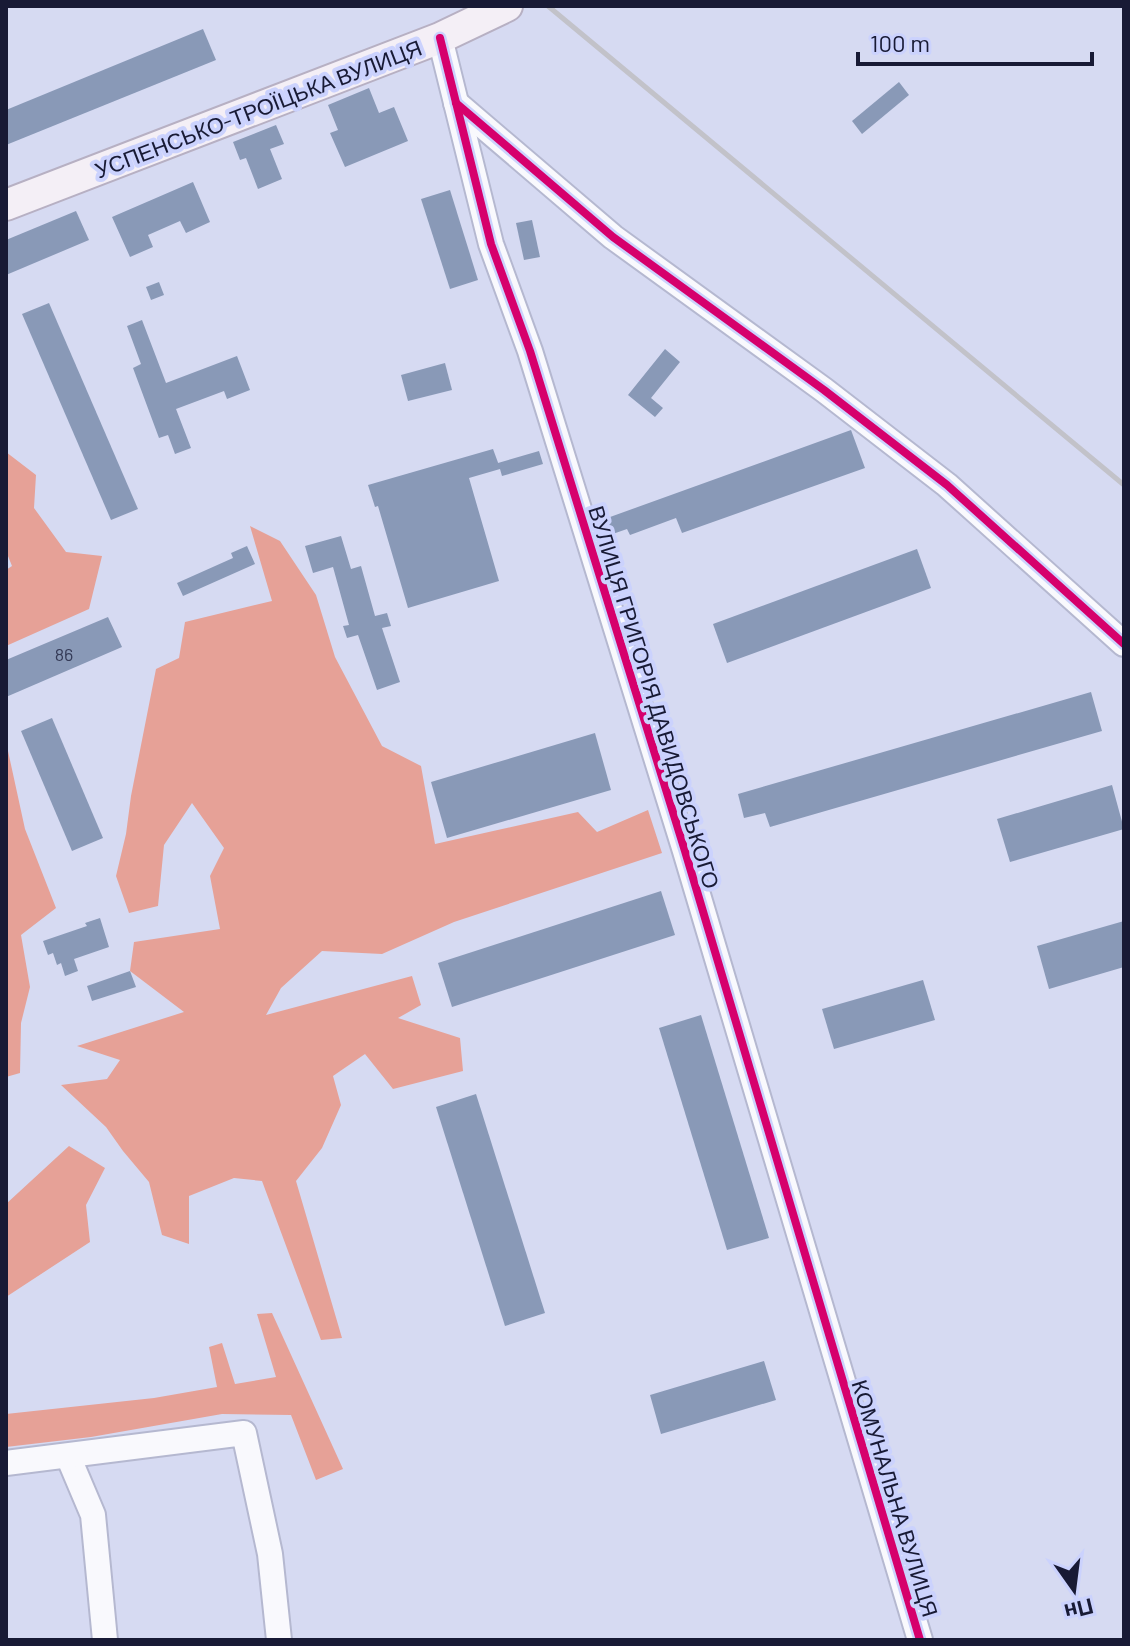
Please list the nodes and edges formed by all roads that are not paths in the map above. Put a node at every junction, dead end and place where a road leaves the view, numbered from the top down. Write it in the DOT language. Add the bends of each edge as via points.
graph roads {
  1 [pos="507,6"];
  2 [pos="440,38"];
  3 [pos="456,103"];
  4 [pos="6,205"];
  5 [pos="1124,644"];
  6 [pos="838,1366"];
  7 [pos="68,1456"];
  8 [pos="6,1463"];
  9 [pos="105,1640"];
  10 [pos="279,1640"];
  11 [pos="920,1640"];
  1 -- 2 [label="main road, УСПЕНСЬКО-ТРОЇЦЬКА ВУЛИЦЯ"];
  2 -- 3 [label="street, ВУЛИЦЯ ГРИГОРІЯ ДАВИДОВСЬКОГО"];
  2 -- 4 [label="main road, УСПЕНСЬКО-ТРОЇЦЬКА ВУЛИЦЯ"];
  3 -- 5 [label="street" via="613,237 947,485"];
  3 -- 6 [label="street, ВУЛИЦЯ ГРИГОРІЯ ДАВИДОВСЬКОГО" via="491,244 530,351 680,836"];
  6 -- 11 [label="street, КОМУНАЛЬНА ВУЛИЦЯ"];
  7 -- 8 [label="street"];
  7 -- 9 [label="street" via="93,1515"];
  7 -- 10 [label="street" via="244,1433 270,1554"];
}
